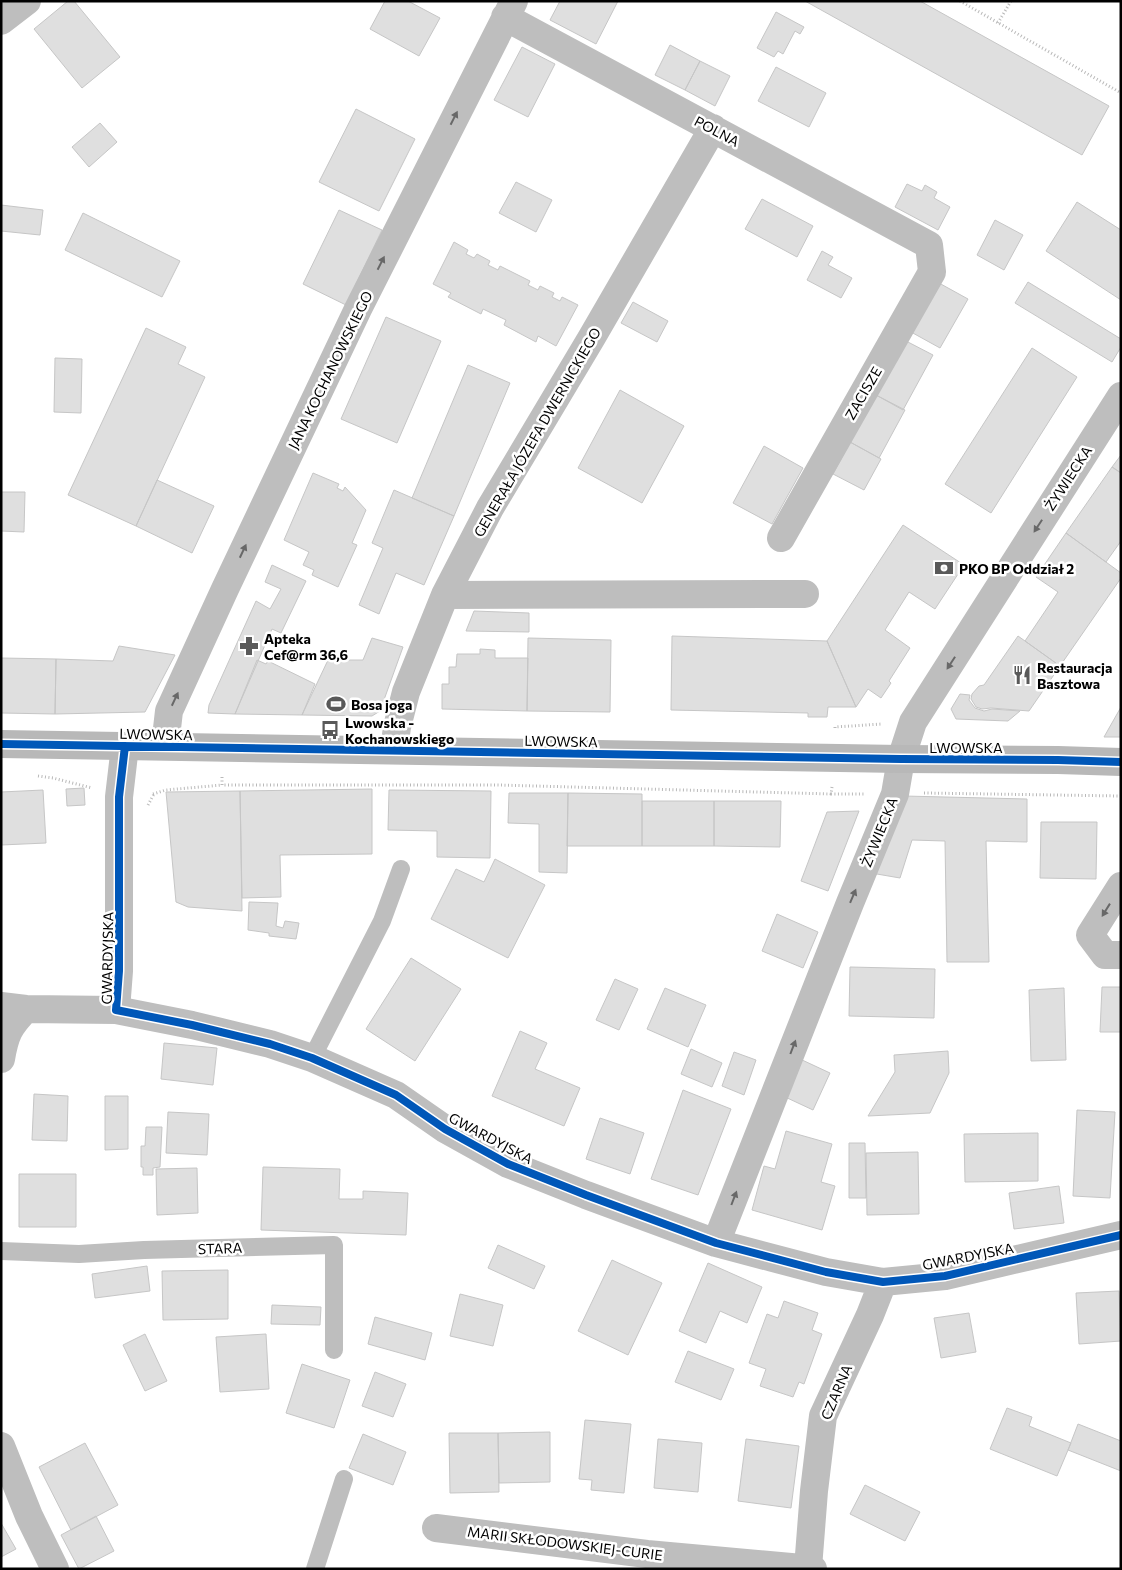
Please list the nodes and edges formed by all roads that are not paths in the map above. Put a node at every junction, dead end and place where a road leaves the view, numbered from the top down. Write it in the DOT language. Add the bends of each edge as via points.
graph roads {
  1 [pos="28,1"];
  2 [pos="509,9"];
  3 [pos="1,21"];
  4 [pos="713,128"];
  5 [pos="929,246"];
  6 [pos="1121,396"];
  7 [pos="781,538"];
  8 [pos="805,594"];
  9 [pos="445,595"];
  10 [pos="1,744"];
  11 [pos="125,746"];
  12 [pos="165,746"];
  13 [pos="394,750"];
  14 [pos="901,759"];
  15 [pos="1121,762"];
  16 [pos="401,869"];
  17 [pos="1121,886"];
  18 [pos="1121,956"];
  19 [pos="14,1007"];
  20 [pos="116,1010"];
  21 [pos="312,1058"];
  22 [pos="1,1059"];
  23 [pos="1121,1235"];
  24 [pos="716,1243"];
  25 [pos="1,1252"];
  26 [pos="883,1282"];
  27 [pos="334,1350"];
  28 [pos="1,1446"];
  29 [pos="344,1479"];
  30 [pos="436,1528"];
  31 [pos="808,1568"];
  32 [pos="55,1569"];
  33 [pos="315,1569"];
  34 [pos="813,1569"];
  1 -- 3 [label="street"];
  2 -- 4 [label="street, POLNA"];
  12 -- 2 [label="street, JANA KOCHANOWSKIEGO, one-way" via="169,711 358,310"];
  4 -- 5 [label="street, POLNA"];
  4 -- 9 [label="street, GENERAŁA JÓZEFA DWERNICKIEGO" via="490,508"];
  5 -- 7 [label="street, ZACISZE" via="932,272"];
  6 -- 14 [label="street, ŻYWIECKA, one-way" via="913,722"];
  8 -- 9 [label="street"];
  9 -- 13 [label="street, GENERAŁA JÓZEFA DWERNICKIEGO" via="406,692"];
  10 -- 11 [label="street, LWOWSKA"];
  11 -- 12 [label="street, LWOWSKA"];
  11 -- 20 [label="street, GWARDYJSKA" via="120,790"];
  12 -- 13 [label="street, LWOWSKA"];
  13 -- 14 [label="street, LWOWSKA"];
  14 -- 15 [label="street, LWOWSKA"];
  24 -- 14 [label="street, ŻYWIECKA, one-way" via="896,794"];
  16 -- 21 [label="lane" via="382,921"];
  17 -- 18 [label="street, one-way" via="1090,935 1105,955"];
  19 -- 20 [label="street"];
  19 -- 22 [label="street" via="14,1022 6,1035"];
  20 -- 21 [label="street, GWARDYJSKA" via="270,1044"];
  21 -- 24 [label="street, GWARDYJSKA" via="396,1095 445,1129 508,1164"];
  23 -- 26 [label="street, GWARDYJSKA" via="945,1276"];
  24 -- 26 [label="street, GWARDYJSKA" via="826,1272"];
  25 -- 27 [label="lane, STARA" via="78,1254 334,1245"];
  26 -- 31 [label="street, CZARNA" via="823,1416"];
  28 -- 32 [label="street" via="29,1516"];
  29 -- 33 [label="lane"];
  30 -- 31 [label="street, MARII SKŁODOWSKIEJ-CURIE" via="647,1554"];
  31 -- 34 [label="street, MARII SKŁODOWSKIEJ-CURIE"];
}
